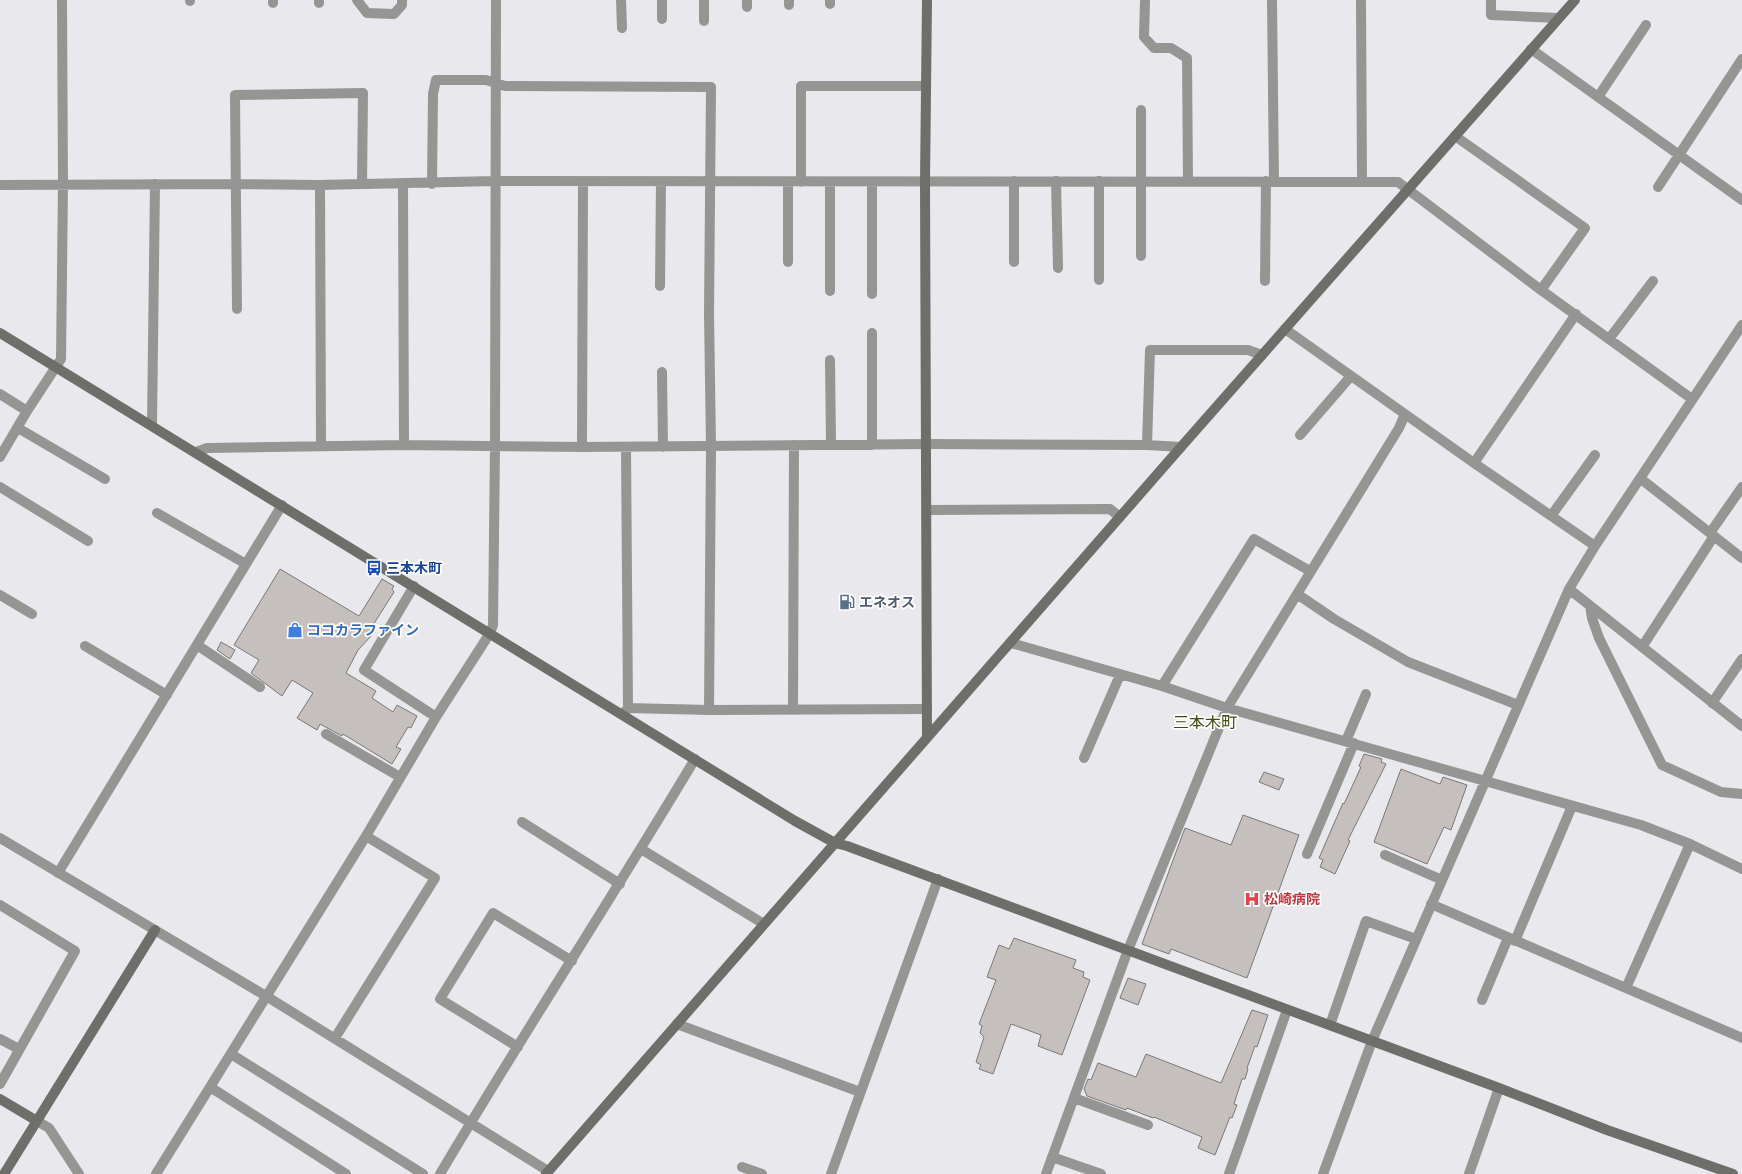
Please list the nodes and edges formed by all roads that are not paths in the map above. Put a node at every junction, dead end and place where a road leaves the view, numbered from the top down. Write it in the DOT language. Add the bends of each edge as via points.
graph roads {
  1 [pos="62,0"];
  2 [pos="357,0"];
  3 [pos="402,0"];
  4 [pos="496,0"];
  5 [pos="621,0"];
  6 [pos="662,0"];
  7 [pos="704,0"];
  8 [pos="927,0"];
  9 [pos="1145,0"];
  10 [pos="1272,0"];
  11 [pos="1361,0"];
  12 [pos="1491,0"];
  13 [pos="1575,0"];
  14 [pos="1558,18"];
  15 [pos="662,19"];
  16 [pos="704,21"];
  17 [pos="1646,25"];
  18 [pos="622,28"];
  19 [pos="1531,49"];
  20 [pos="1742,59"];
  21 [pos="496,83"];
  22 [pos="926,86"];
  23 [pos="1598,97"];
  24 [pos="1141,110"];
  25 [pos="1455,136"];
  26 [pos="1680,156"];
  27 [pos="495,181"];
  28 [pos="925,181"];
  29 [pos="1014,181"];
  30 [pos="1056,181"];
  31 [pos="1099,181"];
  32 [pos="1140,181"];
  33 [pos="1188,181"];
  34 [pos="1270,181"];
  35 [pos="1362,181"];
  36 [pos="584,182"];
  37 [pos="661,182"];
  38 [pos="788,182"];
  39 [pos="801,182"];
  40 [pos="830,182"];
  41 [pos="872,182"];
  42 [pos="710,183"];
  43 [pos="154,184"];
  44 [pos="236,184"];
  45 [pos="362,184"];
  46 [pos="403,184"];
  47 [pos="432,184"];
  48 [pos="0,185"];
  49 [pos="63,185"];
  50 [pos="320,185"];
  51 [pos="1658,187"];
  52 [pos="1408,189"];
  53 [pos="1742,200"];
  54 [pos="1141,256"];
  55 [pos="788,262"];
  56 [pos="1014,262"];
  57 [pos="1058,268"];
  58 [pos="1099,280"];
  59 [pos="1265,281"];
  60 [pos="1653,281"];
  61 [pos="660,286"];
  62 [pos="1541,290"];
  63 [pos="830,291"];
  64 [pos="872,294"];
  65 [pos="237,309"];
  66 [pos="1576,314"];
  67 [pos="1742,325"];
  68 [pos="1285,329"];
  69 [pos="0,333"];
  70 [pos="872,333"];
  71 [pos="1609,339"];
  72 [pos="1262,355"];
  73 [pos="830,360"];
  74 [pos="56,368"];
  75 [pos="662,372"];
  76 [pos="1351,376"];
  77 [pos="0,394"];
  78 [pos="1692,399"];
  79 [pos="27,411"];
  80 [pos="1405,414"];
  81 [pos="152,425"];
  82 [pos="18,428"];
  83 [pos="1300,435"];
  84 [pos="927,444"];
  85 [pos="404,445"];
  86 [pos="831,445"];
  87 [pos="872,445"];
  88 [pos="1147,445"];
  89 [pos="321,446"];
  90 [pos="495,446"];
  91 [pos="711,446"];
  92 [pos="794,446"];
  93 [pos="582,447"];
  94 [pos="626,447"];
  95 [pos="663,447"];
  96 [pos="1181,447"];
  97 [pos="196,452"];
  98 [pos="1595,455"];
  99 [pos="0,457"];
  100 [pos="1474,463"];
  101 [pos="105,479"];
  102 [pos="1641,479"];
  103 [pos="0,487"];
  104 [pos="1742,487"];
  105 [pos="282,505"];
  106 [pos="927,510"];
  107 [pos="157,513"];
  108 [pos="1551,516"];
  109 [pos="1120,517"];
  110 [pos="1712,534"];
  111 [pos="88,541"];
  112 [pos="1595,546"];
  113 [pos="1742,558"];
  114 [pos="246,564"];
  115 [pos="1310,571"];
  116 [pos="414,586"];
  117 [pos="1569,589"];
  118 [pos="1297,594"];
  119 [pos="0,595"];
  120 [pos="1590,606"];
  121 [pos="32,614"];
  122 [pos="490,633"];
  123 [pos="1010,643"];
  124 [pos="197,645"];
  125 [pos="85,646"];
  126 [pos="1642,647"];
  127 [pos="1742,659"];
  128 [pos="1120,675"];
  129 [pos="1162,686"];
  130 [pos="260,687"];
  131 [pos="1366,694"];
  132 [pos="167,695"];
  133 [pos="1712,703"];
  134 [pos="1518,705"];
  135 [pos="1227,708"];
  136 [pos="709,710"];
  137 [pos="793,710"];
  138 [pos="927,710"];
  139 [pos="626,711"];
  140 [pos="436,717"];
  141 [pos="1742,726"];
  142 [pos="326,734"];
  143 [pos="927,738"];
  144 [pos="1350,742"];
  145 [pos="1084,758"];
  146 [pos="695,759"];
  147 [pos="400,777"];
  148 [pos="1486,781"];
  149 [pos="1742,794"];
  150 [pos="1572,806"];
  151 [pos="522,822"];
  152 [pos="366,836"];
  153 [pos="0,838"];
  154 [pos="835,843"];
  155 [pos="1690,844"];
  156 [pos="641,849"];
  157 [pos="1307,854"];
  158 [pos="1385,855"];
  159 [pos="1742,869"];
  160 [pos="58,873"];
  161 [pos="938,879"];
  162 [pos="1442,880"];
  163 [pos="620,884"];
  164 [pos="1431,904"];
  165 [pos="0,905"];
  166 [pos="764,924"];
  167 [pos="155,930"];
  168 [pos="1416,939"];
  169 [pos="1512,939"];
  170 [pos="1128,950"];
  171 [pos="572,961"];
  172 [pos="1626,988"];
  173 [pos="266,996"];
  174 [pos="1482,1000"];
  175 [pos="1287,1010"];
  176 [pos="677,1024"];
  177 [pos="1330,1025"];
  178 [pos="335,1038"];
  179 [pos="1742,1038"];
  180 [pos="0,1039"];
  181 [pos="1372,1040"];
  182 [pos="518,1047"];
  183 [pos="19,1050"];
  184 [pos="231,1054"];
  185 [pos="0,1084"];
  186 [pos="210,1087"];
  187 [pos="1499,1088"];
  188 [pos="860,1092"];
  189 [pos="1074,1098"];
  190 [pos="0,1099"];
  191 [pos="36,1121"];
  192 [pos="471,1122"];
  193 [pos="1148,1125"];
  194 [pos="1052,1157"];
  195 [pos="742,1167"];
  196 [pos="547,1173"];
  197 [pos="4,1174"];
  198 [pos="79,1174"];
  199 [pos="156,1174"];
  200 [pos="346,1174"];
  201 [pos="424,1174"];
  202 [pos="440,1174"];
  203 [pos="762,1174"];
  204 [pos="831,1174"];
  205 [pos="1046,1174"];
  206 [pos="1101,1174"];
  207 [pos="1229,1174"];
  208 [pos="1323,1174"];
  209 [pos="1469,1174"];
  210 [pos="1733,1174"];
  1 -- 49 [label="street"];
  2 -- 3 [label="street" via="367,13 394,14 402,5"];
  4 -- 21 [label="street"];
  5 -- 18 [label="street"];
  6 -- 15 [label="street"];
  7 -- 16 [label="street"];
  8 -- 22 [label="street"];
  9 -- 33 [label="street" via="1144,37 1154,48 1171,48 1187,58"];
  10 -- 34 [label="street"];
  11 -- 35 [label="street"];
  12 -- 14 [label="street" via="1491,15"];
  13 -- 14 [label="street"];
  14 -- 19 [label="street"];
  17 -- 23 [label="street"];
  19 -- 23 [label="street"];
  19 -- 25 [label="street"];
  20 -- 26 [label="street"];
  21 -- 27 [label="street"];
  21 -- 42 [label="street" via="505,86 711,87"];
  21 -- 47 [label="street" via="486,80 436,80 433,94"];
  22 -- 28 [label="street"];
  22 -- 39 [label="street" via="801,86"];
  23 -- 26 [label="street"];
  24 -- 32 [label="street"];
  25 -- 52 [label="street"];
  25 -- 62 [label="street" via="1585,228"];
  26 -- 51 [label="street"];
  26 -- 53 [label="street"];
  27 -- 36 [label="street"];
  27 -- 47 [label="street"];
  27 -- 90 [label="street"];
  28 -- 29 [label="street"];
  28 -- 41 [label="street"];
  28 -- 84 [label="street"];
  29 -- 30 [label="street"];
  29 -- 56 [label="street"];
  30 -- 31 [label="street"];
  30 -- 57 [label="street"];
  31 -- 32 [label="street"];
  31 -- 58 [label="street"];
  32 -- 33 [label="street"];
  32 -- 54 [label="street"];
  33 -- 34 [label="street"];
  34 -- 35 [label="street"];
  34 -- 59 [label="street"];
  35 -- 52 [label="street" via="1398,182"];
  36 -- 37 [label="street"];
  36 -- 93 [label="street"];
  37 -- 42 [label="street"];
  37 -- 61 [label="street"];
  38 -- 39 [label="street"];
  38 -- 42 [label="street"];
  38 -- 55 [label="street"];
  39 -- 40 [label="street"];
  40 -- 41 [label="street"];
  40 -- 63 [label="street"];
  41 -- 64 [label="street"];
  42 -- 91 [label="street"];
  43 -- 44 [label="street"];
  43 -- 49 [label="street"];
  43 -- 81 [label="street"];
  44 -- 45 [label="street" via="235,95 363,93"];
  44 -- 50 [label="street"];
  44 -- 65 [label="street"];
  45 -- 46 [label="street"];
  45 -- 50 [label="street"];
  46 -- 47 [label="street"];
  46 -- 85 [label="street"];
  48 -- 49 [label="street"];
  49 -- 74 [label="street" via="61,359"];
  50 -- 89 [label="street"];
  52 -- 62 [label="street"];
  52 -- 68 [label="street"];
  60 -- 71 [label="street"];
  62 -- 66 [label="street"];
  66 -- 71 [label="street"];
  66 -- 100 [label="street"];
  67 -- 78 [label="street"];
  68 -- 72 [label="street"];
  68 -- 76 [label="street"];
  69 -- 74 [label="street"];
  70 -- 87 [label="street"];
  71 -- 78 [label="street"];
  72 -- 88 [label="street" via="1248,350 1150,350"];
  72 -- 96 [label="street"];
  73 -- 86 [label="street"];
  74 -- 79 [label="street"];
  74 -- 81 [label="street"];
  75 -- 95 [label="street"];
  76 -- 80 [label="street"];
  76 -- 83 [label="street"];
  77 -- 79 [label="street"];
  78 -- 102 [label="street"];
  79 -- 82 [label="street"];
  80 -- 100 [label="street"];
  80 -- 115 [label="street" via="1399,428"];
  81 -- 97 [label="street"];
  82 -- 99 [label="street"];
  82 -- 101 [label="street"];
  84 -- 87 [label="street"];
  84 -- 88 [label="street"];
  84 -- 106 [label="street"];
  85 -- 89 [label="street"];
  85 -- 90 [label="street"];
  86 -- 87 [label="street"];
  86 -- 92 [label="street"];
  88 -- 96 [label="street"];
  89 -- 97 [label="street" via="207,448"];
  90 -- 93 [label="street"];
  90 -- 122 [label="street" via="493,625"];
  91 -- 92 [label="street"];
  91 -- 95 [label="street"];
  91 -- 136 [label="street"];
  92 -- 137 [label="street"];
  93 -- 94 [label="street"];
  94 -- 95 [label="street"];
  94 -- 139 [label="street"];
  96 -- 109 [label="street"];
  97 -- 105 [label="street"];
  98 -- 108 [label="street"];
  100 -- 108 [label="street"];
  102 -- 110 [label="street"];
  102 -- 112 [label="street"];
  103 -- 111 [label="street"];
  104 -- 110 [label="street"];
  105 -- 114 [label="street"];
  105 -- 116 [label="street"];
  106 -- 109 [label="street" via="1110,509"];
  106 -- 138 [label="street"];
  107 -- 114 [label="street"];
  108 -- 112 [label="street"];
  109 -- 123 [label="street"];
  110 -- 113 [label="street"];
  110 -- 126 [label="street"];
  112 -- 117 [label="street"];
  114 -- 124 [label="street"];
  115 -- 118 [label="street"];
  115 -- 129 [label="street" via="1254,539"];
  116 -- 122 [label="street"];
  116 -- 140 [label="street" via="364,670"];
  117 -- 120 [label="street"];
  117 -- 134 [label="street"];
  118 -- 134 [label="street" via="1408,662"];
  118 -- 135 [label="street"];
  119 -- 121 [label="street"];
  120 -- 126 [label="street"];
  120 -- 149 [label="street" via="1599,638 1662,766 1721,792"];
  122 -- 139 [label="street"];
  122 -- 140 [label="street"];
  123 -- 128 [label="street"];
  123 -- 143 [label="street"];
  124 -- 130 [label="street"];
  124 -- 132 [label="street"];
  125 -- 132 [label="street"];
  126 -- 133 [label="street"];
  127 -- 133 [label="street"];
  128 -- 129 [label="street"];
  128 -- 145 [label="street"];
  129 -- 135 [label="street"];
  131 -- 144 [label="street"];
  132 -- 160 [label="street"];
  133 -- 141 [label="street"];
  134 -- 148 [label="street"];
  135 -- 144 [label="street"];
  135 -- 170 [label="street"];
  136 -- 137 [label="street"];
  136 -- 139 [label="street"];
  137 -- 138 [label="street"];
  138 -- 143 [label="street"];
  139 -- 146 [label="street"];
  140 -- 147 [label="street"];
  142 -- 147 [label="street"];
  143 -- 154 [label="street"];
  144 -- 148 [label="street"];
  144 -- 157 [label="street"];
  146 -- 154 [label="street"];
  146 -- 156 [label="street"];
  147 -- 152 [label="street"];
  148 -- 150 [label="street"];
  148 -- 162 [label="street"];
  150 -- 155 [label="street" via="1641,826"];
  150 -- 169 [label="street"];
  151 -- 163 [label="street"];
  152 -- 173 [label="street"];
  152 -- 178 [label="street" via="435,878"];
  153 -- 160 [label="street"];
  154 -- 161 [label="street"];
  154 -- 166 [label="street"];
  155 -- 159 [label="street"];
  155 -- 172 [label="street"];
  156 -- 163 [label="street"];
  156 -- 166 [label="street"];
  158 -- 162 [label="street"];
  160 -- 167 [label="street"];
  161 -- 170 [label="street"];
  161 -- 188 [label="street"];
  162 -- 164 [label="street"];
  163 -- 171 [label="street"];
  164 -- 168 [label="street"];
  164 -- 169 [label="street"];
  165 -- 183 [label="street" via="75,951"];
  166 -- 176 [label="street"];
  167 -- 173 [label="street"];
  167 -- 191 [label="street"];
  168 -- 177 [label="street" via="1366,922"];
  168 -- 181 [label="street"];
  169 -- 172 [label="street"];
  169 -- 174 [label="street"];
  170 -- 175 [label="street"];
  170 -- 189 [label="street"];
  171 -- 182 [label="street"];
  171 -- 182 [label="street" via="493,913 440,999"];
  172 -- 179 [label="street"];
  173 -- 178 [label="street"];
  173 -- 184 [label="street"];
  175 -- 177 [label="street"];
  175 -- 207 [label="street"];
  176 -- 188 [label="street"];
  176 -- 196 [label="street"];
  177 -- 181 [label="street"];
  178 -- 192 [label="street"];
  180 -- 183 [label="street"];
  181 -- 187 [label="street"];
  181 -- 208 [label="street"];
  182 -- 192 [label="street"];
  183 -- 185 [label="street"];
  184 -- 186 [label="street"];
  184 -- 201 [label="street"];
  186 -- 199 [label="street"];
  186 -- 200 [label="street"];
  187 -- 209 [label="street"];
  187 -- 210 [label="street" via="1607,1130"];
  188 -- 204 [label="street"];
  189 -- 193 [label="street"];
  189 -- 194 [label="street"];
  190 -- 191 [label="street"];
  191 -- 197 [label="street"];
  191 -- 198 [label="street" via="49,1128"];
  192 -- 196 [label="street"];
  192 -- 202 [label="street"];
  194 -- 205 [label="street"];
  194 -- 206 [label="street"];
  195 -- 203 [label="street"];
}
